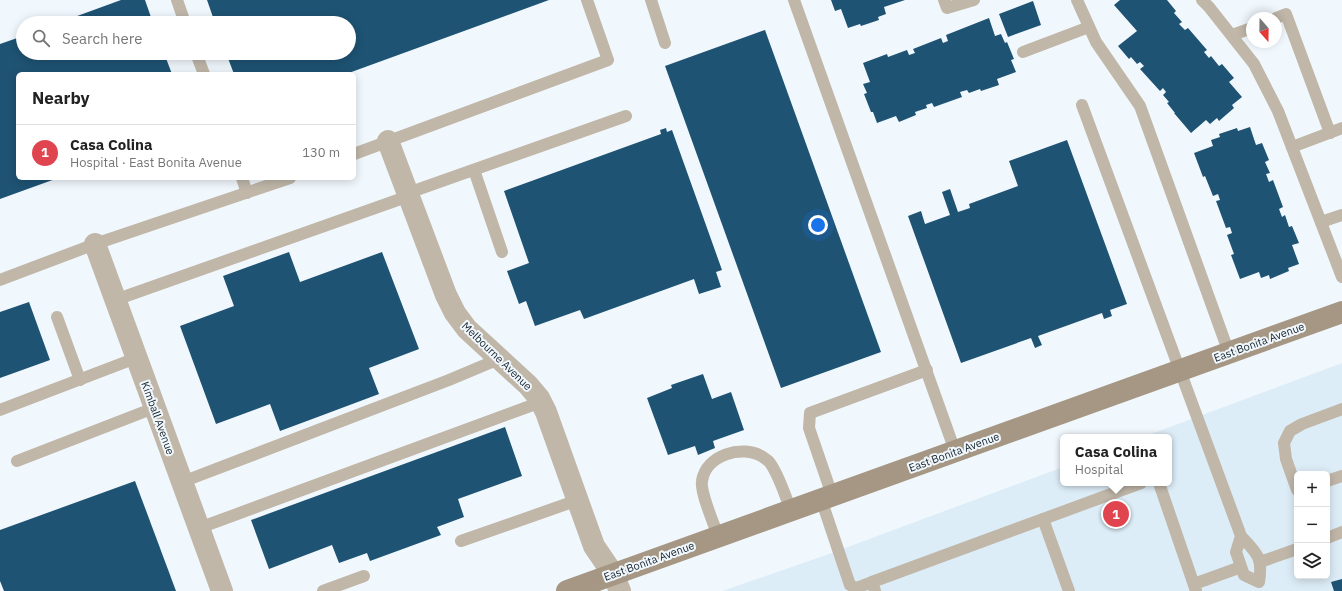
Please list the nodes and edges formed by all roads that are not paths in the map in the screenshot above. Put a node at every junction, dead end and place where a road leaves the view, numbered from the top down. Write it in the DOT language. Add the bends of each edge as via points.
graph roads {
  1 [pos="177,0"];
  2 [pos="587,0"];
  3 [pos="651,0"];
  4 [pos="794,0"];
  5 [pos="944,0"];
  6 [pos="974,0"];
  7 [pos="1077,0"];
  8 [pos="1202,0"];
  9 [pos="183,16"];
  10 [pos="1282,18"];
  11 [pos="1089,27"];
  12 [pos="1246,30"];
  13 [pos="1232,35"];
  14 [pos="665,43"];
  15 [pos="1023,52"];
  16 [pos="199,60"];
  17 [pos="203,72"];
  18 [pos="1082,105"];
  19 [pos="626,116"];
  20 [pos="1342,128"];
  21 [pos="1330,133"];
  22 [pos="388,141"];
  23 [pos="1292,147"];
  24 [pos="356,153"];
  25 [pos="474,170"];
  26 [pos="243,180"];
  27 [pos="284,180"];
  28 [pos="247,193"];
  29 [pos="408,195"];
  30 [pos="1342,215"];
  31 [pos="1321,222"];
  32 [pos="95,244"];
  33 [pos="502,252"];
  34 [pos="1342,278"];
  35 [pos="0,280"];
  36 [pos="115,300"];
  37 [pos="1342,312"];
  38 [pos="57,317"];
  39 [pos="1229,353"];
  40 [pos="136,358"];
  41 [pos="499,359"];
  42 [pos="927,370"];
  43 [pos="1180,370"];
  44 [pos="80,380"];
  45 [pos="541,402"];
  46 [pos="154,408"];
  47 [pos="1342,409"];
  48 [pos="0,410"];
  49 [pos="955,451"];
  50 [pos="17,461"];
  51 [pos="1342,476"];
  52 [pos="1330,480"];
  53 [pos="182,482"];
  54 [pos="1294,482"];
  55 [pos="1133,486"];
  56 [pos="1160,486"];
  57 [pos="827,497"];
  58 [pos="578,500"];
  59 [pos="790,510"];
  60 [pos="1043,519"];
  61 [pos="199,528"];
  62 [pos="1342,532"];
  63 [pos="718,536"];
  64 [pos="1241,536"];
  65 [pos="1330,537"];
  66 [pos="461,541"];
  67 [pos="1294,550"];
  68 [pos="1260,562"];
  69 [pos="1241,567"];
  70 [pos="364,576"];
  71 [pos="616,582"];
  72 [pos="873,587"];
  73 [pos="1260,587"];
  74 [pos="1195,588"];
  75 [pos="222,591"];
  76 [pos="323,591"];
  77 [pos="567,591"];
  78 [pos="1069,591"];
  1 -- 9 [label="lane"];
  2 -- 22 [label="lane" via="608,60"];
  3 -- 14 [label="lane"];
  4 -- 42 [label="lane"];
  5 -- 6 [label="lane" via="947,8"];
  7 -- 11 [label="lane"];
  8 -- 13 [label="lane"];
  10 -- 21 [label="lane"];
  11 -- 15 [label="lane"];
  11 -- 39 [label="lane" via="1096,42 1140,106"];
  12 -- 13 [label="lane"];
  13 -- 23 [label="lane" via="1254,64 1278,111"];
  16 -- 17 [label="lane"];
  18 -- 43 [label="lane"];
  19 -- 25 [label="lane"];
  20 -- 21 [label="lane"];
  21 -- 23 [label="lane"];
  22 -- 24 [label="lane"];
  22 -- 29 [label="street, Melbourne Avenue"];
  23 -- 31 [label="lane"];
  25 -- 29 [label="lane"];
  25 -- 33 [label="lane"];
  26 -- 28 [label="lane"];
  27 -- 28 [label="lane"];
  28 -- 32 [label="lane"];
  29 -- 36 [label="lane"];
  29 -- 41 [label="street, Melbourne Avenue" via="455,313 466,329"];
  30 -- 31 [label="lane"];
  31 -- 34 [label="lane"];
  32 -- 35 [label="lane"];
  32 -- 36 [label="street, Kimball Avenue"];
  36 -- 40 [label="street, Kimball Avenue"];
  37 -- 39 [label="main road, East Bonita Avenue"];
  38 -- 44 [label="lane"];
  39 -- 43 [label="main road, East Bonita Avenue"];
  40 -- 44 [label="lane"];
  40 -- 46 [label="street, Kimball Avenue"];
  41 -- 45 [label="street, Melbourne Avenue" via="528,385"];
  41 -- 53 [label="lane"];
  42 -- 49 [label="lane"];
  42 -- 57 [label="lane" via="810,412 809,428"];
  43 -- 49 [label="main road, East Bonita Avenue"];
  43 -- 64 [label="lane"];
  44 -- 48 [label="lane"];
  45 -- 58 [label="street, Melbourne Avenue"];
  45 -- 61 [label="lane"];
  46 -- 50 [label="lane"];
  46 -- 53 [label="street, Kimball Avenue"];
  47 -- 54 [label="lane" via="1290,431 1284,443 1286,459"];
  49 -- 57 [label="main road, East Bonita Avenue"];
  51 -- 52 [label="lane"];
  53 -- 61 [label="street, Kimball Avenue"];
  55 -- 60 [label="lane"];
  56 -- 74 [label="lane"];
  57 -- 59 [label="main road, East Bonita Avenue"];
  57 -- 72 [label="lane" via="850,585 856,588"];
  58 -- 66 [label="lane"];
  58 -- 71 [label="street, Melbourne Avenue" via="594,546"];
  59 -- 63 [label="main road, East Bonita Avenue"];
  59 -- 63 [label="lane" via="770,462 757,454 732,452 715,460 706,470 701,482"];
  60 -- 72 [label="lane"];
  60 -- 78 [label="lane"];
  61 -- 75 [label="street, Kimball Avenue"];
  62 -- 65 [label="lane"];
  63 -- 71 [label="main road, East Bonita Avenue"];
  64 -- 68 [label="lane" via="1255,551"];
  64 -- 69 [label="lane" via="1236,552"];
  67 -- 68 [label="lane"];
  68 -- 73 [label="lane"];
  69 -- 73 [label="lane" via="1244,575"];
  69 -- 74 [label="lane"];
  70 -- 76 [label="lane"];
  71 -- 77 [label="main road, East Bonita Avenue"];
}
